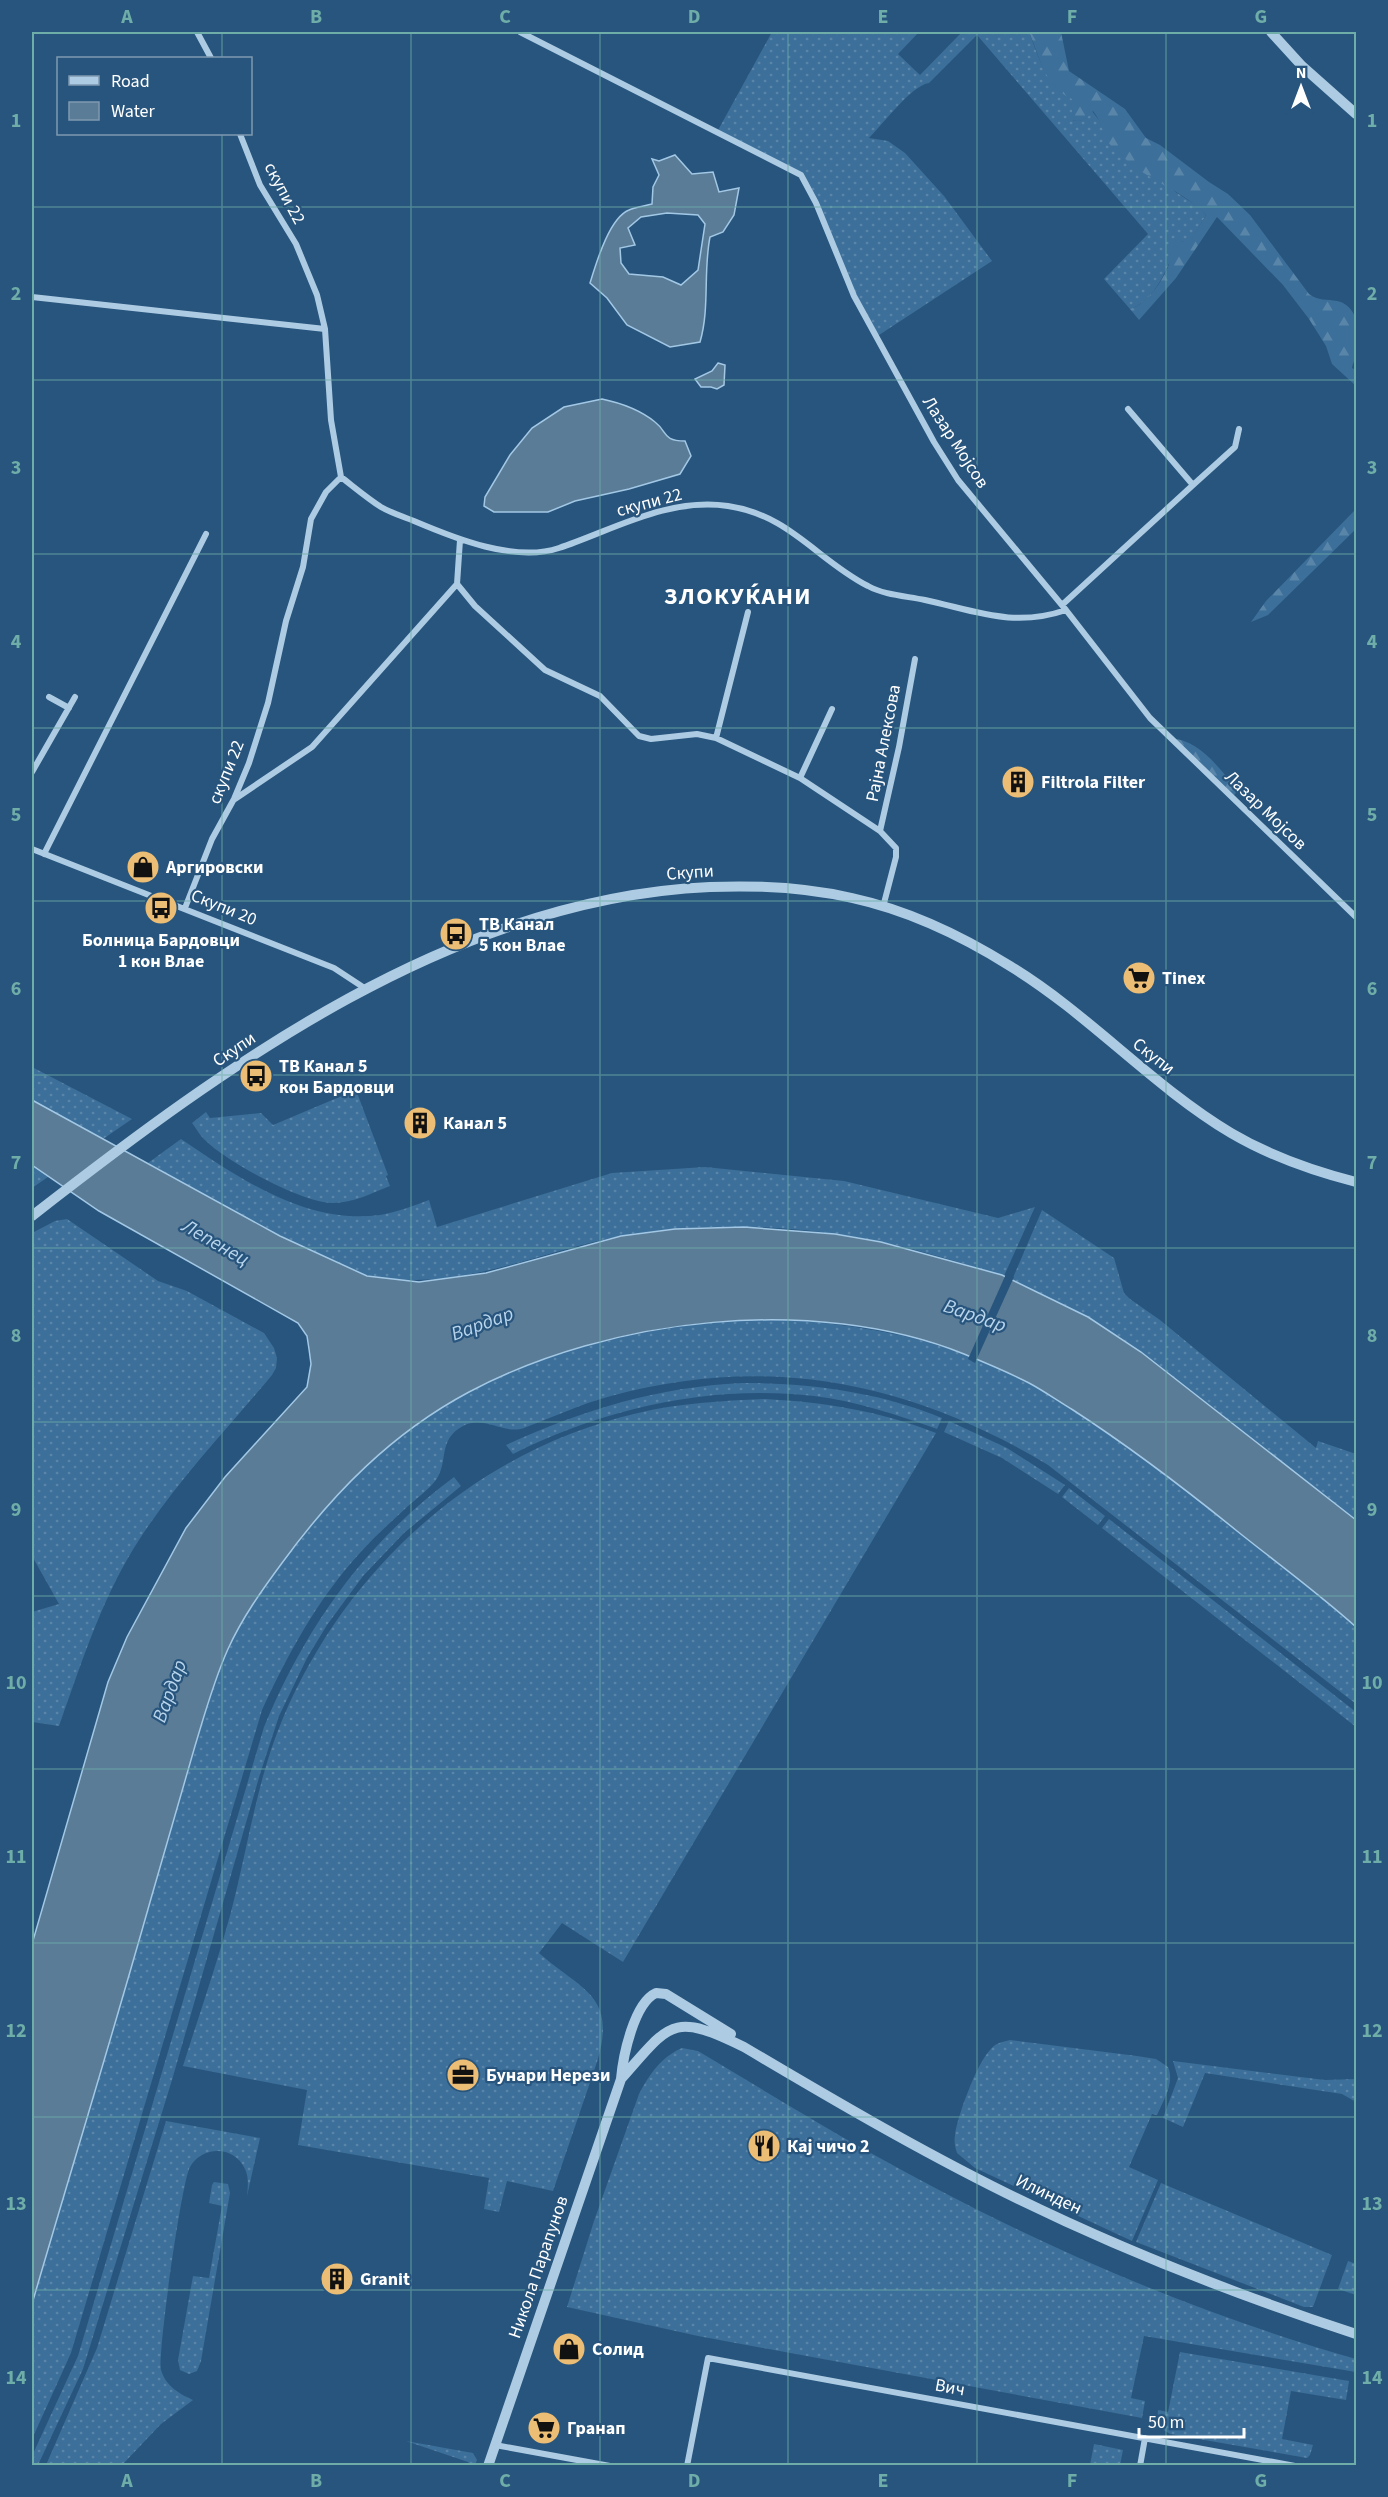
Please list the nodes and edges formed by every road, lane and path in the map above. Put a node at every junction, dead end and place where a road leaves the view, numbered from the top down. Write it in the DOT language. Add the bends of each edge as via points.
graph roads {
  1 [pos="197,32"];
  2 [pos="520,32"];
  3 [pos="1271,32"];
  4 [pos="210,57"];
  5 [pos="1356,114"];
  6 [pos="240,135"];
  7 [pos="32,297"];
  8 [pos="325,329"];
  9 [pos="1128,410"];
  10 [pos="1239,429"];
  11 [pos="341,477"];
  12 [pos="1193,485"];
  13 [pos="206,534"];
  14 [pos="459,540"];
  15 [pos="457,584"];
  16 [pos="1064,607"];
  17 [pos="748,612"];
  18 [pos="915,659"];
  19 [pos="49,697"];
  20 [pos="75,697"];
  21 [pos="69,708"];
  22 [pos="832,709"];
  23 [pos="716,738"];
  24 [pos="32,772"];
  25 [pos="800,778"];
  26 [pos="234,799"];
  27 [pos="880,831"];
  28 [pos="32,849"];
  29 [pos="44,854"];
  30 [pos="883,906"];
  31 [pos="185,908"];
  32 [pos="1356,917"];
  33 [pos="366,989"];
  34 [pos="1356,1182"];
  35 [pos="32,1216"];
  36 [pos="744,2047"];
  37 [pos="621,2079"];
  38 [pos="1356,2334"];
  39 [pos="1145,2438"];
  40 [pos="495,2445"];
  41 [pos="488,2466"];
  42 [pos="610,2466"];
  43 [pos="687,2466"];
  44 [pos="1140,2466"];
  45 [pos="1295,2466"];
  1 -- 4 [label="street"];
  2 -- 16 [label="street, Лазар Мојсов" via="801,175 854,296 934,442 958,480"];
  3 -- 5 [label="street"];
  6 -- 8 [label="street, скупи 22" via="260,185 296,244 317,295"];
  7 -- 8 [label="street"];
  8 -- 11 [label="street, скупи 22" via="331,420"];
  9 -- 12 [label="street"];
  10 -- 12 [label="street" via="1235,447"];
  11 -- 14 [label="street, скупи 22" via="383,508"];
  11 -- 26 [label="street, скупи 22" via="326,492 311,519 303,567 286,621 268,703"];
  12 -- 16 [label="street"];
  13 -- 29 [label="street"];
  14 -- 15 [label="street"];
  14 -- 16 [label="street, скупи 22" via="538,552 556,549 640,516 681,507 725,505 778,523 868,587 998,618 1044,617"];
  15 -- 23 [label="street, Рајна Алексова" via="475,606 545,670 600,696 639,736 651,740 697,734"];
  15 -- 26 [label="street" via="312,747"];
  16 -- 32 [label="street, Лазар Мојсов" via="1150,718"];
  17 -- 23 [label="street"];
  18 -- 27 [label="street, Рајна Алексова"];
  19 -- 21 [label="street"];
  20 -- 21 [label="street"];
  21 -- 24 [label="street"];
  22 -- 25 [label="street"];
  23 -- 25 [label="street, Рајна Алексова"];
  25 -- 27 [label="street, Рајна Алексова"];
  26 -- 31 [label="street, скупи 22" via="212,839"];
  27 -- 30 [label="street, Рајна Алексова" via="891,841 897,857"];
  28 -- 29 [label="street, Скупи 20"];
  29 -- 31 [label="street, Скупи 20"];
  30 -- 33 [label="street, Скупи" via="782,886 641,892 511,927 438,954"];
  30 -- 34 [label="street, Скупи" via="1010,966 1051,993 1161,1083 1232,1133 1283,1159"];
  31 -- 33 [label="street, Скупи 20" via="334,968"];
  33 -- 35 [label="street, Скупи" via="261,1050 143,1130"];
  36 -- 37 [label="street, Илинден" via="705,2029 676,2028 657,2038"];
  36 -- 37 [label="street, Илинден" via="699,2013 666,1994 656,1993 640,2009 622,2060"];
  36 -- 38 [label="street, Илинден" via="931,2154 1075,2225 1209,2281"];
  37 -- 40 [label="street, Никола Парапунов"];
  39 -- 43 [label="street, Вич" via="708,2358"];
  39 -- 44 [label="street"];
  39 -- 45 [label="street, Вич"];
  40 -- 41 [label="street, Никола Парапунов"];
  40 -- 42 [label="street"];
}
